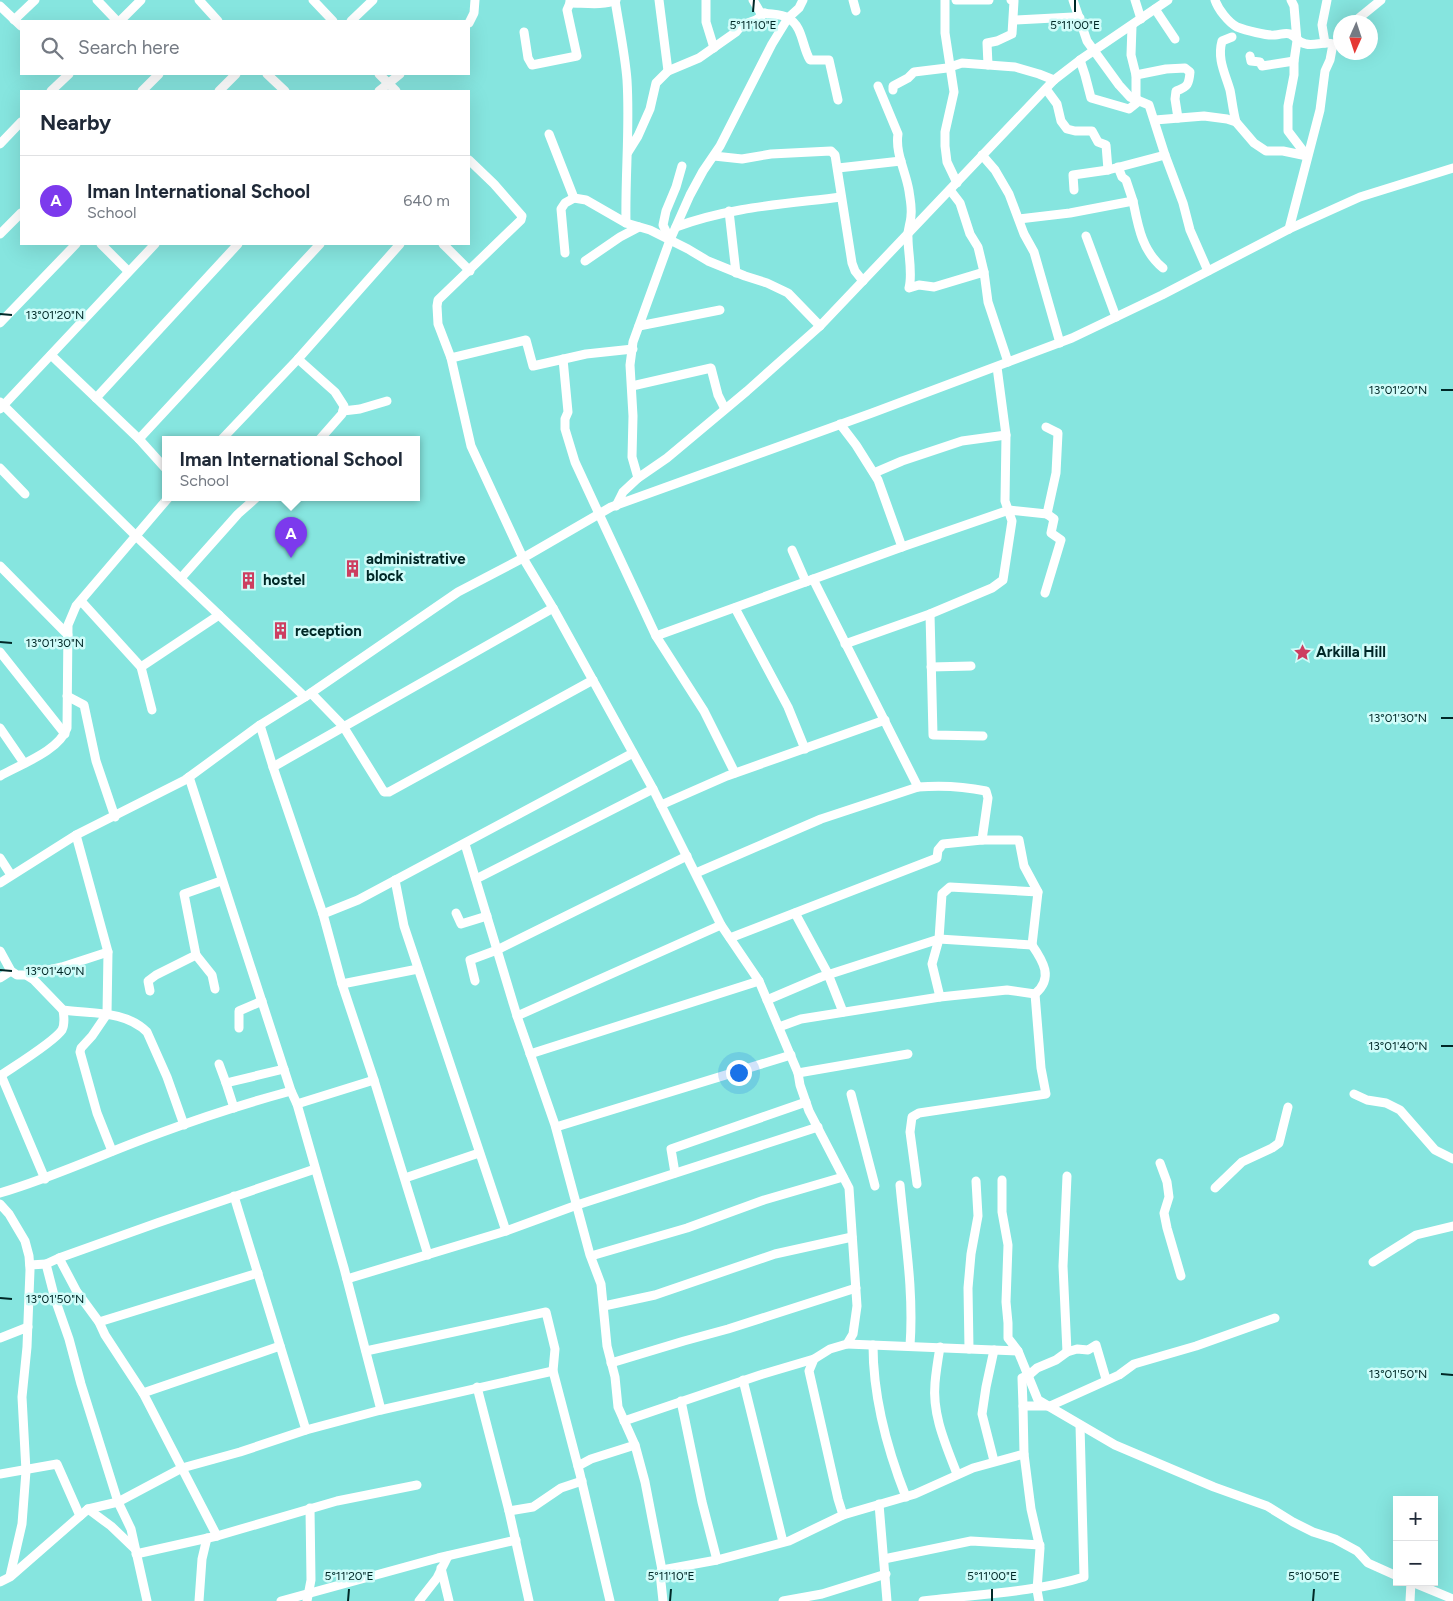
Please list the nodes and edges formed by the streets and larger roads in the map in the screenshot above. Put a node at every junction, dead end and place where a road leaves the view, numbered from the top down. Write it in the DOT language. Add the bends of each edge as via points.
graph roads {
  1 [pos="35,0"];
  2 [pos="97,0"];
  3 [pos="141,0"];
  4 [pos="199,0"];
  5 [pos="313,0"];
  6 [pos="373,0"];
  7 [pos="475,0"];
  8 [pos="659,0"];
  9 [pos="706,0"];
  10 [pos="753,0"];
  11 [pos="803,0"];
  12 [pos="853,0"];
  13 [pos="945,0"];
  14 [pos="956,0"];
  15 [pos="989,0"];
  16 [pos="1011,0"];
  17 [pos="1073,0"];
  18 [pos="1135,0"];
  19 [pos="1168,0"];
  20 [pos="1215,0"];
  21 [pos="1290,0"];
  22 [pos="1327,0"];
  23 [pos="1381,0"];
  24 [pos="570,1"];
  25 [pos="615,1"];
  26 [pos="0,6"];
  27 [pos="1155,9"];
  28 [pos="856,11"];
  29 [pos="765,14"];
  30 [pos="1363,15"];
  31 [pos="788,18"];
  32 [pos="1080,18"];
  33 [pos="1141,19"];
  34 [pos="20,20"];
  35 [pos="118,20"];
  36 [pos="120,20"];
  37 [pos="215,20"];
  38 [pos="332,20"];
  39 [pos="351,20"];
  40 [pos="1014,20"];
  41 [pos="470,21"];
  42 [pos="18,23"];
  43 [pos="1132,26"];
  44 [pos="524,32"];
  45 [pos="1232,37"];
  46 [pos="1175,39"];
  47 [pos="1297,41"];
  48 [pos="1325,43"];
  49 [pos="714,48"];
  50 [pos="1333,49"];
  51 [pos="1095,50"];
  52 [pos="1250,56"];
  53 [pos="1080,60"];
  54 [pos="1294,61"];
  55 [pos="951,66"];
  56 [pos="988,66"];
  57 [pos="668,70"];
  58 [pos="1136,74"];
  59 [pos="67,75"];
  60 [pos="158,75"];
  61 [pos="235,75"];
  62 [pos="268,75"];
  63 [pos="380,75"];
  64 [pos="399,75"];
  65 [pos="1054,80"];
  66 [pos="388,84"];
  67 [pos="878,86"];
  68 [pos="1046,89"];
  69 [pos="53,90"];
  70 [pos="143,90"];
  71 [pos="220,90"];
  72 [pos="284,90"];
  73 [pos="381,90"];
  74 [pos="395,90"];
  75 [pos="893,90"];
  76 [pos="838,100"];
  77 [pos="1137,100"];
  78 [pos="1178,118"];
  79 [pos="1155,120"];
  80 [pos="1236,122"];
  81 [pos="20,123"];
  82 [pos="549,134"];
  83 [pos="1,141"];
  84 [pos="627,152"];
  85 [pos="982,155"];
  86 [pos="714,156"];
  87 [pos="1165,156"];
  88 [pos="1307,156"];
  89 [pos="470,161"];
  90 [pos="901,161"];
  91 [pos="682,166"];
  92 [pos="1118,167"];
  93 [pos="838,168"];
  94 [pos="1453,168"];
  95 [pos="1108,170"];
  96 [pos="957,183"];
  97 [pos="950,190"];
  98 [pos="1074,190"];
  99 [pos="842,197"];
  100 [pos="574,198"];
  101 [pos="1133,201"];
  102 [pos="730,211"];
  103 [pos="20,214"];
  104 [pos="1019,219"];
  105 [pos="626,223"];
  106 [pos="639,227"];
  107 [pos="676,227"];
  108 [pos="1289,229"];
  109 [pos="0,234"];
  110 [pos="908,235"];
  111 [pos="1086,236"];
  112 [pos="670,240"];
  113 [pos="75,245"];
  114 [pos="102,245"];
  115 [pos="154,245"];
  116 [pos="237,245"];
  117 [pos="319,245"];
  118 [pos="399,245"];
  119 [pos="444,245"];
  120 [pos="565,253"];
  121 [pos="585,260"];
  122 [pos="1163,268"];
  123 [pos="128,271"];
  124 [pos="470,271"];
  125 [pos="984,272"];
  126 [pos="1208,272"];
  127 [pos="736,273"];
  128 [pos="863,281"];
  129 [pos="720,310"];
  130 [pos="1116,317"];
  131 [pos="0,323"];
  132 [pos="639,326"];
  133 [pos="820,326"];
  134 [pos="1060,343"];
  135 [pos="632,348"];
  136 [pos="51,354"];
  137 [pos="451,358"];
  138 [pos="298,359"];
  139 [pos="563,359"];
  140 [pos="1008,362"];
  141 [pos="998,367"];
  142 [pos="632,386"];
  143 [pos="96,398"];
  144 [pos="387,401"];
  145 [pos="1,406"];
  146 [pos="726,409"];
  147 [pos="343,411"];
  148 [pos="840,424"];
  149 [pos="1046,427"];
  150 [pos="1006,435"];
  151 [pos="225,436"];
  152 [pos="330,436"];
  153 [pos="138,439"];
  154 [pos="162,465"];
  155 [pos="0,468"];
  156 [pos="874,473"];
  157 [pos="638,478"];
  158 [pos="25,494"];
  159 [pos="166,501"];
  160 [pos="253,501"];
  161 [pos="616,506"];
  162 [pos="1009,510"];
  163 [pos="1047,514"];
  164 [pos="600,515"];
  165 [pos="137,536"];
  166 [pos="902,547"];
  167 [pos="792,550"];
  168 [pos="523,558"];
  169 [pos="0,566"];
  170 [pos="181,578"];
  171 [pos="810,581"];
  172 [pos="1045,593"];
  173 [pos="81,601"];
  174 [pos="554,608"];
  175 [pos="735,608"];
  176 [pos="930,614"];
  177 [pos="219,615"];
  178 [pos="68,635"];
  179 [pos="656,636"];
  180 [pos="846,644"];
  181 [pos="0,652"];
  182 [pos="971,666"];
  183 [pos="141,667"];
  184 [pos="931,667"];
  185 [pos="593,680"];
  186 [pos="308,695"];
  187 [pos="67,696"];
  188 [pos="152,710"];
  189 [pos="885,720"];
  190 [pos="260,724"];
  191 [pos="343,726"];
  192 [pos="0,728"];
  193 [pos="65,734"];
  194 [pos="983,736"];
  195 [pos="805,749"];
  196 [pos="633,754"];
  197 [pos="24,763"];
  198 [pos="273,768"];
  199 [pos="735,773"];
  200 [pos="0,776"];
  201 [pos="189,777"];
  202 [pos="918,787"];
  203 [pos="653,789"];
  204 [pos="661,805"];
  205 [pos="115,817"];
  206 [pos="76,836"];
  207 [pos="982,840"];
  208 [pos="465,844"];
  209 [pos="687,856"];
  210 [pos="0,858"];
  211 [pos="696,873"];
  212 [pos="11,876"];
  213 [pos="476,879"];
  214 [pos="395,880"];
  215 [pos="222,881"];
  216 [pos="0,883"];
  217 [pos="1038,892"];
  218 [pos="456,913"];
  219 [pos="795,913"];
  220 [pos="323,914"];
  221 [pos="487,916"];
  222 [pos="721,924"];
  223 [pos="730,938"];
  224 [pos="939,939"];
  225 [pos="1032,945"];
  226 [pos="498,950"];
  227 [pos="0,951"];
  228 [pos="108,952"];
  229 [pos="196,955"];
  230 [pos="418,969"];
  231 [pos="11,971"];
  232 [pos="828,974"];
  233 [pos="26,975"];
  234 [pos="0,978"];
  235 [pos="475,981"];
  236 [pos="759,981"];
  237 [pos="342,984"];
  238 [pos="215,989"];
  239 [pos="150,991"];
  240 [pos="1035,994"];
  241 [pos="940,997"];
  242 [pos="767,1000"];
  243 [pos="262,1001"];
  244 [pos="64,1010"];
  245 [pos="842,1012"];
  246 [pos="107,1014"];
  247 [pos="517,1016"];
  248 [pos="779,1026"];
  249 [pos="239,1028"];
  250 [pos="530,1054"];
  251 [pos="908,1054"];
  252 [pos="791,1055"];
  253 [pos="219,1064"];
  254 [pos="284,1069"];
  255 [pos="798,1073"];
  256 [pos="0,1076"];
  257 [pos="374,1080"];
  258 [pos="226,1083"];
  259 [pos="291,1091"];
  260 [pos="851,1094"];
  261 [pos="1354,1094"];
  262 [pos="806,1102"];
  263 [pos="297,1104"];
  264 [pos="1288,1107"];
  265 [pos="234,1108"];
  266 [pos="184,1125"];
  267 [pos="556,1127"];
  268 [pos="818,1127"];
  269 [pos="112,1151"];
  270 [pos="479,1153"];
  271 [pos="1453,1159"];
  272 [pos="1160,1163"];
  273 [pos="315,1169"];
  274 [pos="676,1173"];
  275 [pos="1066,1176"];
  276 [pos="843,1177"];
  277 [pos="405,1178"];
  278 [pos="45,1179"];
  279 [pos="1002,1180"];
  280 [pos="976,1181"];
  281 [pos="900,1184"];
  282 [pos="917,1184"];
  283 [pos="875,1186"];
  284 [pos="1215,1188"];
  285 [pos="0,1192"];
  286 [pos="234,1196"];
  287 [pos="0,1204"];
  288 [pos="577,1205"];
  289 [pos="1453,1226"];
  290 [pos="506,1231"];
  291 [pos="852,1237"];
  292 [pos="428,1255"];
  293 [pos="591,1256"];
  294 [pos="59,1258"];
  295 [pos="1373,1262"];
  296 [pos="46,1264"];
  297 [pos="30,1265"];
  298 [pos="258,1273"];
  299 [pos="1181,1276"];
  300 [pos="347,1279"];
  301 [pos="856,1288"];
  302 [pos="604,1306"];
  303 [pos="1275,1318"];
  304 [pos="99,1322"];
  305 [pos="28,1327"];
  306 [pos="0,1338"];
  307 [pos="847,1344"];
  308 [pos="872,1345"];
  309 [pos="280,1346"];
  310 [pos="910,1346"];
  311 [pos="940,1347"];
  312 [pos="969,1349"];
  313 [pos="994,1350"];
  314 [pos="366,1351"];
  315 [pos="1018,1351"];
  316 [pos="1067,1352"];
  317 [pos="814,1359"];
  318 [pos="611,1363"];
  319 [pos="553,1371"];
  320 [pos="1029,1375"];
  321 [pos="1106,1379"];
  322 [pos="743,1380"];
  323 [pos="478,1387"];
  324 [pos="142,1393"];
  325 [pos="681,1401"];
  326 [pos="1023,1406"];
  327 [pos="1050,1406"];
  328 [pos="381,1410"];
  329 [pos="624,1421"];
  330 [pos="1080,1425"];
  331 [pos="306,1430"];
  332 [pos="635,1445"];
  333 [pos="1024,1454"];
  334 [pos="994,1461"];
  335 [pos="578,1466"];
  336 [pos="182,1468"];
  337 [pos="26,1470"];
  338 [pos="0,1474"];
  339 [pos="957,1474"];
  340 [pos="582,1481"];
  341 [pos="417,1485"];
  342 [pos="906,1497"];
  343 [pos="118,1502"];
  344 [pos="880,1504"];
  345 [pos="310,1508"];
  346 [pos="88,1509"];
  347 [pos="509,1511"];
  348 [pos="843,1514"];
  349 [pos="80,1516"];
  350 [pos="217,1536"];
  351 [pos="207,1538"];
  352 [pos="516,1540"];
  353 [pos="782,1542"];
  354 [pos="1040,1545"];
  355 [pos="136,1551"];
  356 [pos="448,1556"];
  357 [pos="438,1558"];
  358 [pos="884,1558"];
  359 [pos="716,1560"];
  360 [pos="441,1570"];
  361 [pos="662,1570"];
  362 [pos="886,1574"];
  363 [pos="1393,1574"];
  364 [pos="10,1577"];
  365 [pos="0,1582"];
  366 [pos="1411,1586"];
  367 [pos="1421,1586"];
  368 [pos="1037,1587"];
  369 [pos="1004,1596"];
  370 [pos="308,1597"];
  371 [pos="1453,1599"];
  372 [pos="147,1601"];
  373 [pos="199,1601"];
  374 [pos="281,1601"];
  375 [pos="419,1601"];
  376 [pos="449,1601"];
  377 [pos="529,1601"];
  378 [pos="610,1601"];
  379 [pos="663,1601"];
  380 [pos="783,1601"];
  381 [pos="887,1601"];
  382 [pos="923,1601"];
  383 [pos="1039,1601"];
  384 [pos="1410,1601"];
  1 -- 34 [label="street"];
  2 -- 35 [label="street"];
  3 -- 36 [label="street"];
  4 -- 37 [label="street"];
  5 -- 38 [label="street"];
  6 -- 39 [label="street"];
  7 -- 41 [label="street"];
  8 -- 57 [label="street"];
  9 -- 49 [label="street" via="706,22"];
  10 -- 29 [label="street"];
  11 -- 31 [label="street"];
  12 -- 28 [label="street"];
  13 -- 55 [label="street" via="945,33"];
  14 -- 15 [label="street"];
  16 -- 40 [label="street" via="1014,1"];
  17 -- 32 [label="street"];
  18 -- 33 [label="street"];
  19 -- 27 [label="street"];
  20 -- 47 [label="street" via="1219,9 1236,26 1274,36 1290,34"];
  21 -- 47 [label="street" via="1294,6"];
  22 -- 48 [label="street" via="1322,25"];
  23 -- 30 [label="street"];
  24 -- 25 [label="street"];
  24 -- 44 [label="street" via="567,10 577,56 532,65"];
  25 -- 84 [label="street" via="627,78"];
  26 -- 42 [label="street"];
  27 -- 33 [label="street"];
  27 -- 46 [label="street"];
  29 -- 31 [label="street"];
  29 -- 49 [label="street" via="742,25"];
  31 -- 76 [label="street" via="797,25 810,60 829,60"];
  31 -- 86 [label="street"];
  32 -- 40 [label="street"];
  32 -- 51 [label="street"];
  33 -- 43 [label="street"];
  40 -- 56 [label="street" via="1012,34 998,42 987,43"];
  43 -- 51 [label="street"];
  43 -- 58 [label="street" via="1131,55"];
  45 -- 80 [label="street" via="1222,40 1219,51"];
  47 -- 48 [label="street"];
  47 -- 54 [label="street"];
  48 -- 50 [label="street" via="1332,43"];
  49 -- 57 [label="street" via="700,58"];
  50 -- 88 [label="street" via="1325,71 1320,110"];
  51 -- 53 [label="street"];
  51 -- 77 [label="street" via="1119,85"];
  52 -- 54 [label="street" via="1251,61 1260,62 1262,66"];
  53 -- 65 [label="street"];
  53 -- 77 [label="street" via="1091,98 1129,109"];
  54 -- 88 [label="street" via="1288,131"];
  55 -- 56 [label="street" via="962,63"];
  55 -- 75 [label="street" via="914,72 893,86"];
  55 -- 96 [label="street" via="954,92 945,146 947,162"];
  56 -- 65 [label="street" via="1014,67"];
  57 -- 84 [label="street" via="656,83 650,110"];
  58 -- 77 [label="street"];
  58 -- 78 [label="street" via="1185,68 1190,72 1189,83 1176,92"];
  59 -- 69 [label="street"];
  60 -- 70 [label="street"];
  61 -- 71 [label="street"];
  62 -- 72 [label="street"];
  63 -- 66 [label="street"];
  64 -- 66 [label="street"];
  65 -- 68 [label="street"];
  66 -- 73 [label="street"];
  66 -- 74 [label="street"];
  67 -- 90 [label="street" via="898,134"];
  68 -- 85 [label="street"];
  68 -- 95 [label="street" via="1057,104 1061,121 1067,128 1092,131 1098,142 1106,145"];
  77 -- 79 [label="street" via="1149,105"];
  78 -- 79 [label="street"];
  78 -- 80 [label="street" via="1204,116"];
  79 -- 87 [label="street"];
  80 -- 88 [label="street" via="1254,143 1266,151"];
  81 -- 83 [label="street"];
  82 -- 100 [label="street"];
  84 -- 105 [label="street"];
  85 -- 96 [label="street"];
  85 -- 104 [label="street" via="1009,194"];
  86 -- 93 [label="street" via="742,159 831,151 836,155"];
  86 -- 107 [label="street" via="690,195"];
  87 -- 92 [label="street"];
  87 -- 126 [label="street"];
  88 -- 108 [label="street"];
  89 -- 124 [label="street" via="522,216 522,220"];
  90 -- 93 [label="street"];
  90 -- 110 [label="street" via="911,214"];
  91 -- 112 [label="street" via="663,225"];
  92 -- 95 [label="street"];
  92 -- 101 [label="street"];
  93 -- 99 [label="street"];
  94 -- 108 [label="street" via="1360,198"];
  95 -- 98 [label="street" via="1073,175"];
  96 -- 97 [label="street"];
  97 -- 110 [label="street"];
  97 -- 125 [label="street" via="960,203 978,247"];
  99 -- 102 [label="street"];
  99 -- 128 [label="street" via="852,263"];
  100 -- 105 [label="street" via="586,200"];
  100 -- 120 [label="street" via="561,209"];
  101 -- 104 [label="street"];
  101 -- 122 [label="street" via="1141,236 1153,260"];
  102 -- 107 [label="street"];
  102 -- 127 [label="street"];
  103 -- 109 [label="street"];
  104 -- 134 [label="street" via="1034,252"];
  105 -- 106 [label="street"];
  106 -- 112 [label="street"];
  106 -- 121 [label="street"];
  107 -- 112 [label="street"];
  108 -- 126 [label="street"];
  110 -- 125 [label="street" via="909,288 919,285 934,287"];
  110 -- 128 [label="street"];
  111 -- 130 [label="street"];
  112 -- 127 [label="street"];
  112 -- 132 [label="street"];
  113 -- 131 [label="street"];
  114 -- 123 [label="street"];
  115 -- 123 [label="street"];
  116 -- 143 [label="street"];
  117 -- 153 [label="street"];
  118 -- 138 [label="street"];
  119 -- 124 [label="street"];
  123 -- 136 [label="street"];
  124 -- 137 [label="street" via="438,300 438,324"];
  125 -- 140 [label="street" via="988,302"];
  126 -- 130 [label="street"];
  127 -- 133 [label="street" via="788,293"];
  128 -- 133 [label="street"];
  129 -- 132 [label="street"];
  130 -- 134 [label="street"];
  132 -- 135 [label="street"];
  133 -- 146 [label="street"];
  134 -- 140 [label="street"];
  135 -- 139 [label="street"];
  135 -- 142 [label="street"];
  136 -- 143 [label="street"];
  136 -- 145 [label="street"];
  137 -- 139 [label="street" via="526,340 533,366"];
  137 -- 168 [label="street" via="471,446"];
  138 -- 147 [label="street" via="335,392 344,406"];
  138 -- 151 [label="street"];
  139 -- 164 [label="street" via="568,412 565,429 575,462"];
  140 -- 141 [label="street"];
  141 -- 148 [label="street"];
  141 -- 150 [label="street"];
  142 -- 146 [label="street" via="711,368 718,395"];
  142 -- 157 [label="street" via="632,457"];
  143 -- 153 [label="street"];
  144 -- 147 [label="street"];
  145 -- 165 [label="street"];
  146 -- 157 [label="street"];
  147 -- 152 [label="street"];
  148 -- 156 [label="street"];
  148 -- 161 [label="street"];
  149 -- 163 [label="street" via="1058,434 1056,473"];
  150 -- 156 [label="street" via="962,441"];
  150 -- 162 [label="street" via="1005,501"];
  153 -- 154 [label="street"];
  155 -- 158 [label="street"];
  156 -- 166 [label="street"];
  157 -- 161 [label="street" via="623,492"];
  159 -- 165 [label="street"];
  160 -- 170 [label="street"];
  161 -- 164 [label="street"];
  162 -- 163 [label="street"];
  162 -- 166 [label="street"];
  162 -- 176 [label="street" via="1012,521 1003,580 992,588"];
  163 -- 172 [label="street" via="1054,519 1050,533 1061,540"];
  164 -- 168 [label="street"];
  164 -- 179 [label="street"];
  165 -- 170 [label="street"];
  165 -- 173 [label="street"];
  166 -- 171 [label="street"];
  167 -- 171 [label="street"];
  168 -- 174 [label="street"];
  168 -- 186 [label="street" via="458,592"];
  169 -- 178 [label="street"];
  170 -- 177 [label="street"];
  171 -- 175 [label="street"];
  171 -- 180 [label="street"];
  173 -- 178 [label="street" via="68,625"];
  173 -- 183 [label="street"];
  174 -- 185 [label="street"];
  174 -- 191 [label="street"];
  175 -- 179 [label="street"];
  175 -- 195 [label="street" via="788,707"];
  176 -- 180 [label="street"];
  176 -- 184 [label="street"];
  177 -- 183 [label="street"];
  177 -- 186 [label="street"];
  178 -- 187 [label="street"];
  179 -- 199 [label="street" via="704,711"];
  180 -- 189 [label="street"];
  181 -- 193 [label="street"];
  182 -- 184 [label="street"];
  183 -- 188 [label="street"];
  184 -- 194 [label="street" via="933,735"];
  185 -- 191 [label="street" via="389,792 384,792"];
  185 -- 196 [label="street"];
  186 -- 190 [label="street"];
  186 -- 191 [label="street"];
  187 -- 193 [label="street"];
  187 -- 205 [label="street" via="84,705 96,761"];
  189 -- 195 [label="street"];
  189 -- 202 [label="street"];
  190 -- 198 [label="street"];
  190 -- 201 [label="street"];
  191 -- 198 [label="street"];
  192 -- 197 [label="street"];
  193 -- 197 [label="street" via="51,748"];
  195 -- 199 [label="street"];
  196 -- 203 [label="street"];
  196 -- 208 [label="street"];
  197 -- 200 [label="street"];
  198 -- 220 [label="street"];
  199 -- 204 [label="street"];
  201 -- 205 [label="street"];
  201 -- 215 [label="street"];
  202 -- 207 [label="street" via="965,786 986,791 988,798"];
  202 -- 211 [label="street" via="821,819"];
  203 -- 204 [label="street"];
  203 -- 213 [label="street"];
  204 -- 209 [label="street"];
  205 -- 206 [label="street"];
  206 -- 212 [label="street"];
  206 -- 228 [label="street"];
  207 -- 217 [label="street" via="1019,840 1024,866"];
  207 -- 219 [label="street" via="943,844 937,858"];
  208 -- 213 [label="street"];
  208 -- 214 [label="street"];
  209 -- 211 [label="street"];
  209 -- 226 [label="street"];
  210 -- 212 [label="street"];
  211 -- 222 [label="street"];
  212 -- 216 [label="street"];
  213 -- 221 [label="street"];
  214 -- 220 [label="street"];
  214 -- 230 [label="street" via="404,926"];
  215 -- 229 [label="street" via="184,894"];
  215 -- 243 [label="street"];
  217 -- 224 [label="street" via="950,887 942,894"];
  217 -- 225 [label="street"];
  218 -- 221 [label="street" via="461,924"];
  219 -- 223 [label="street"];
  219 -- 232 [label="street"];
  220 -- 237 [label="street"];
  221 -- 226 [label="street"];
  222 -- 223 [label="street"];
  222 -- 247 [label="street"];
  223 -- 236 [label="street"];
  224 -- 225 [label="street"];
  224 -- 232 [label="street"];
  224 -- 241 [label="street" via="932,964"];
  225 -- 240 [label="street" via="1044,962 1045,975 1042,988"];
  226 -- 235 [label="street" via="470,960"];
  226 -- 247 [label="street"];
  227 -- 231 [label="street"];
  228 -- 233 [label="street"];
  228 -- 246 [label="street"];
  229 -- 238 [label="street" via="212,975"];
  229 -- 239 [label="street" via="148,981"];
  230 -- 237 [label="street"];
  230 -- 270 [label="street"];
  231 -- 233 [label="street"];
  231 -- 234 [label="street"];
  232 -- 242 [label="street"];
  232 -- 245 [label="street"];
  233 -- 244 [label="street"];
  236 -- 242 [label="street"];
  236 -- 250 [label="street"];
  237 -- 257 [label="street"];
  240 -- 241 [label="street" via="1007,990"];
  240 -- 282 [label="street" via="1046,1094 919,1112 912,1117 910,1132"];
  241 -- 245 [label="street"];
  242 -- 248 [label="street"];
  243 -- 249 [label="street" via="239,1011"];
  243 -- 254 [label="street"];
  244 -- 246 [label="street"];
  244 -- 256 [label="street" via="62,1030"];
  245 -- 248 [label="street"];
  246 -- 266 [label="street" via="138,1024 147,1032"];
  246 -- 269 [label="street" via="80,1052 97,1113"];
  247 -- 250 [label="street"];
  248 -- 252 [label="street"];
  250 -- 267 [label="street"];
  251 -- 255 [label="street"];
  252 -- 255 [label="street"];
  252 -- 267 [label="street"];
  253 -- 258 [label="street"];
  254 -- 258 [label="street"];
  254 -- 259 [label="street"];
  255 -- 262 [label="street"];
  256 -- 278 [label="street"];
  257 -- 263 [label="street"];
  257 -- 277 [label="street"];
  258 -- 265 [label="street"];
  259 -- 263 [label="street"];
  259 -- 265 [label="street"];
  260 -- 283 [label="street"];
  261 -- 271 [label="street" via="1400,1110 1436,1150"];
  262 -- 268 [label="street"];
  262 -- 274 [label="street" via="671,1149"];
  263 -- 273 [label="street"];
  264 -- 284 [label="street" via="1279,1143 1242,1162"];
  265 -- 266 [label="street"];
  266 -- 269 [label="street"];
  267 -- 288 [label="street"];
  268 -- 274 [label="street"];
  268 -- 276 [label="street"];
  269 -- 278 [label="street"];
  270 -- 277 [label="street"];
  270 -- 290 [label="street"];
  272 -- 299 [label="street" via="1169,1197 1164,1213"];
  273 -- 286 [label="street"];
  273 -- 300 [label="street"];
  274 -- 288 [label="street"];
  275 -- 316 [label="street" via="1063,1266"];
  276 -- 291 [label="street" via="849,1188"];
  276 -- 293 [label="street"];
  277 -- 292 [label="street"];
  278 -- 285 [label="street"];
  279 -- 315 [label="street" via="1002,1212 1008,1245 1008,1338"];
  280 -- 312 [label="street" via="978,1216 968,1288"];
  281 -- 310 [label="street" via="913,1315"];
  286 -- 294 [label="street"];
  286 -- 298 [label="street"];
  287 -- 297 [label="street" via="25,1241"];
  288 -- 290 [label="street"];
  288 -- 293 [label="street"];
  289 -- 295 [label="street" via="1416,1235"];
  290 -- 292 [label="street"];
  291 -- 301 [label="street"];
  291 -- 302 [label="street" via="775,1254 655,1295"];
  292 -- 300 [label="street"];
  293 -- 302 [label="street" via="601,1284"];
  294 -- 296 [label="street"];
  294 -- 304 [label="street" via="76,1292"];
  296 -- 297 [label="street"];
  296 -- 343 [label="street"];
  297 -- 305 [label="street"];
  298 -- 304 [label="street"];
  298 -- 309 [label="street"];
  300 -- 314 [label="street"];
  301 -- 307 [label="street" via="853,1334"];
  301 -- 318 [label="street"];
  302 -- 318 [label="street"];
  303 -- 321 [label="street" via="1134,1364"];
  304 -- 324 [label="street"];
  305 -- 306 [label="street"];
  305 -- 337 [label="street" via="22,1397"];
  307 -- 308 [label="street"];
  307 -- 317 [label="street"];
  308 -- 310 [label="street"];
  308 -- 342 [label="street" via="873,1372 885,1430 894,1468"];
  309 -- 324 [label="street"];
  309 -- 331 [label="street"];
  310 -- 311 [label="street"];
  311 -- 312 [label="street"];
  311 -- 339 [label="street" via="934,1384 937,1416"];
  312 -- 313 [label="street"];
  313 -- 315 [label="street"];
  313 -- 334 [label="street" via="982,1414"];
  314 -- 319 [label="street" via="546,1312 555,1349"];
  314 -- 328 [label="street"];
  315 -- 320 [label="street"];
  316 -- 320 [label="street"];
  316 -- 321 [label="street" via="1096,1346"];
  317 -- 322 [label="street"];
  317 -- 348 [label="street" via="809,1371"];
  318 -- 329 [label="street" via="618,1407"];
  319 -- 323 [label="street"];
  319 -- 335 [label="street"];
  320 -- 326 [label="street" via="1022,1378"];
  320 -- 327 [label="street" via="1038,1400"];
  321 -- 327 [label="street"];
  322 -- 325 [label="street"];
  322 -- 353 [label="street"];
  323 -- 328 [label="street"];
  323 -- 347 [label="street"];
  324 -- 336 [label="street"];
  325 -- 329 [label="street"];
  325 -- 359 [label="street"];
  326 -- 327 [label="street"];
  326 -- 333 [label="street"];
  327 -- 330 [label="street"];
  328 -- 331 [label="street"];
  329 -- 332 [label="street"];
  330 -- 363 [label="street" via="1115,1445 1268,1506 1357,1551 1368,1563"];
  330 -- 368 [label="street" via="1084,1576"];
  331 -- 336 [label="street"];
  332 -- 335 [label="street"];
  332 -- 361 [label="street" via="646,1482"];
  333 -- 334 [label="street"];
  333 -- 354 [label="street" via="1031,1509"];
  334 -- 339 [label="street"];
  335 -- 340 [label="street"];
  336 -- 343 [label="street"];
  336 -- 350 [label="street"];
  337 -- 338 [label="street"];
  337 -- 349 [label="street" via="57,1464"];
  337 -- 364 [label="street" via="22,1524"];
  339 -- 342 [label="street"];
  340 -- 347 [label="street" via="561,1488 533,1507"];
  340 -- 378 [label="street"];
  341 -- 345 [label="street"];
  342 -- 344 [label="street"];
  343 -- 346 [label="street"];
  343 -- 355 [label="street" via="131,1529"];
  344 -- 348 [label="street"];
  344 -- 358 [label="street"];
  345 -- 350 [label="street"];
  345 -- 370 [label="street"];
  346 -- 349 [label="street"];
  346 -- 355 [label="street"];
  347 -- 352 [label="street"];
  348 -- 353 [label="street"];
  349 -- 364 [label="street"];
  350 -- 351 [label="street"];
  351 -- 355 [label="street"];
  351 -- 373 [label="street"];
  352 -- 356 [label="street"];
  352 -- 377 [label="street"];
  353 -- 359 [label="street"];
  354 -- 358 [label="street" via="971,1541"];
  354 -- 368 [label="street"];
  355 -- 372 [label="street"];
  356 -- 357 [label="street"];
  356 -- 360 [label="street"];
  357 -- 360 [label="street"];
  357 -- 370 [label="street"];
  358 -- 362 [label="street"];
  359 -- 361 [label="street"];
  360 -- 375 [label="street"];
  360 -- 376 [label="street"];
  361 -- 379 [label="street"];
  362 -- 380 [label="street" via="822,1594"];
  362 -- 381 [label="street"];
  364 -- 365 [label="street"];
  366 -- 384 [label="street"];
  367 -- 371 [label="street"];
  368 -- 369 [label="street"];
  368 -- 383 [label="street"];
  369 -- 382 [label="street"];
  370 -- 374 [label="street"];
}
